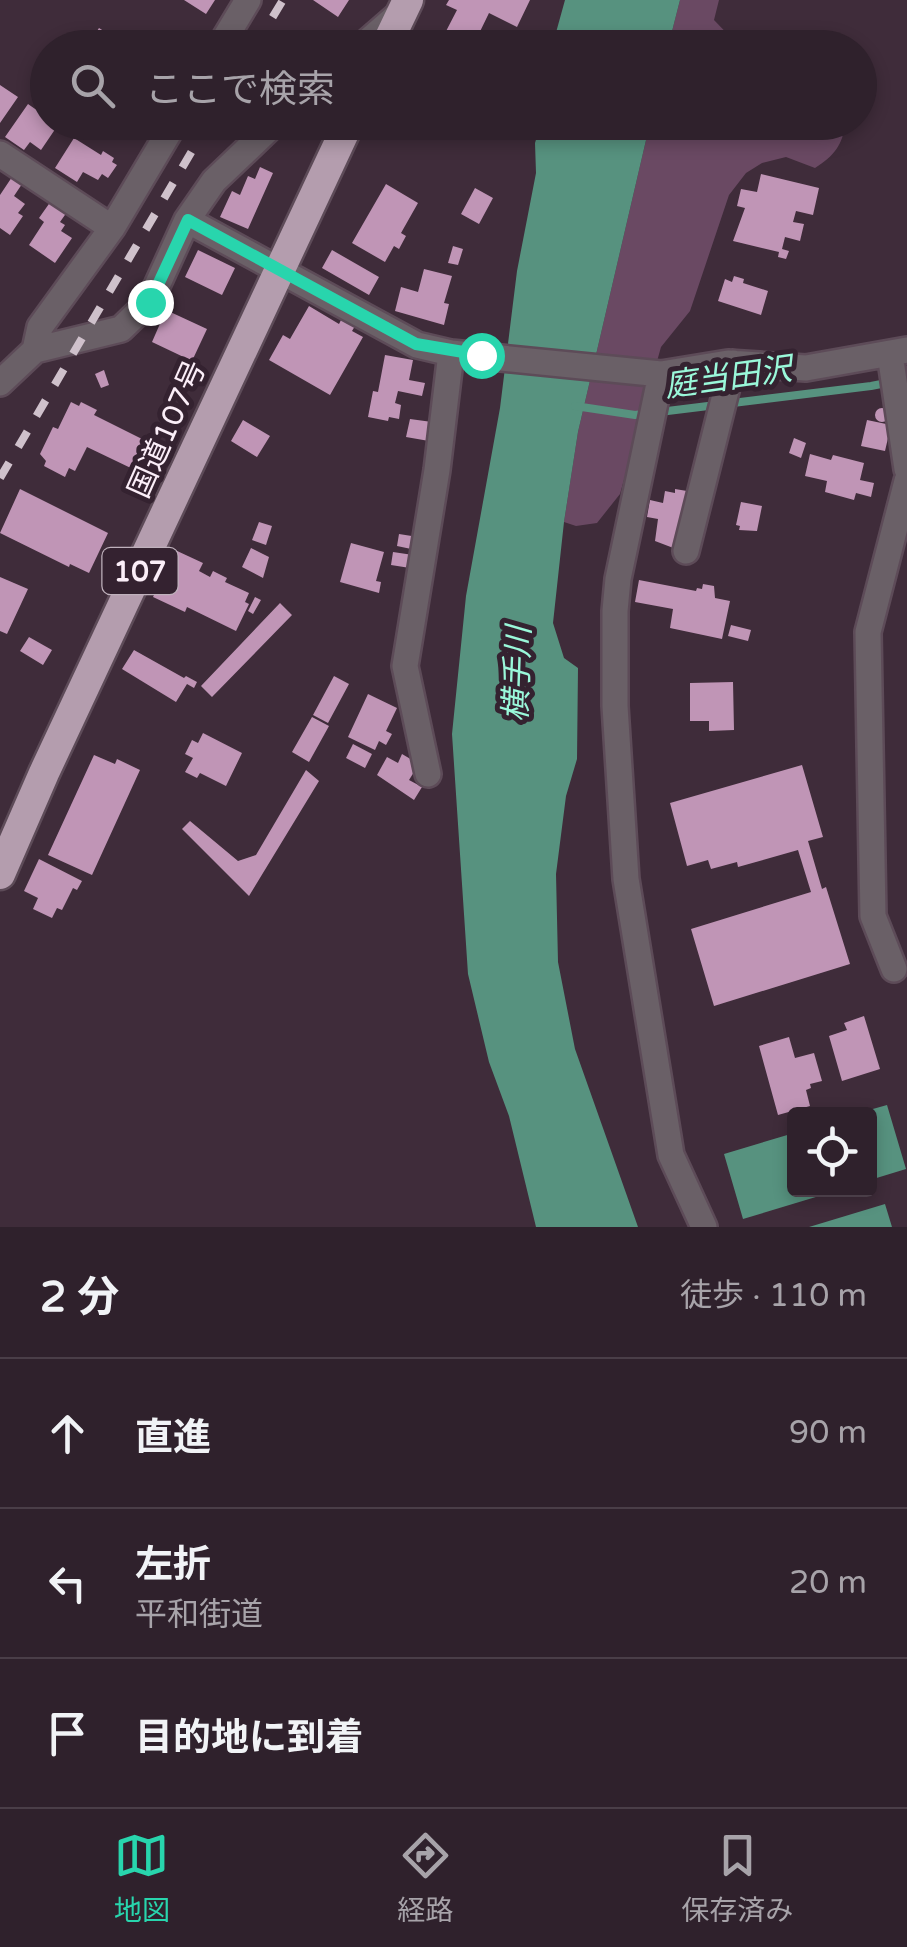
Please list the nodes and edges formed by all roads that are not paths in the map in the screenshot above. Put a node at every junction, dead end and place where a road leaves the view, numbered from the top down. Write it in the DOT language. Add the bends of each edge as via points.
graph roads {
  1 [pos="248,0"];
  2 [pos="405,6"];
  3 [pos="230,30"];
  4 [pos="379,30"];
  5 [pos="394,30"];
  6 [pos="164,140"];
  7 [pos="257,140"];
  8 [pos="340,140"];
  9 [pos="0,154"];
  10 [pos="188,220"];
  11 [pos="112,228"];
  12 [pos="278,268"];
  13 [pos="35,350"];
  14 [pos="451,352"];
  15 [pos="733,363"];
  16 [pos="897,366"];
  17 [pos="0,384"];
  18 [pos="659,385"];
  19 [pos="907,469"];
  20 [pos="907,480"];
  21 [pos="686,551"];
  22 [pos="428,774"];
  23 [pos="0,874"];
  24 [pos="894,968"];
  25 [pos="704,1227"];
  1 -- 3 [label="street"];
  2 -- 4 [label="street"];
  2 -- 5 [label="highway"];
  6 -- 11 [label="street"];
  7 -- 10 [label="street" via="214,181"];
  8 -- 12 [label="highway, 国道107号 / 107"];
  9 -- 11 [label="street"];
  10 -- 12 [label="street"];
  10 -- 13 [label="street" via="150,302 121,329"];
  11 -- 13 [label="street" via="40,328"];
  12 -- 14 [label="street" via="416,344"];
  12 -- 23 [label="highway, 国道107号 / 107"];
  13 -- 17 [label="street"];
  14 -- 18 [label="street"];
  14 -- 22 [label="street" via="404,666"];
  15 -- 16 [label="street"];
  15 -- 18 [label="street"];
  15 -- 21 [label="street"];
  16 -- 19 [label="street"];
  18 -- 25 [label="street" via="618,579 619,803 672,1155"];
  20 -- 24 [label="street" via="868,632 873,916"];
}
